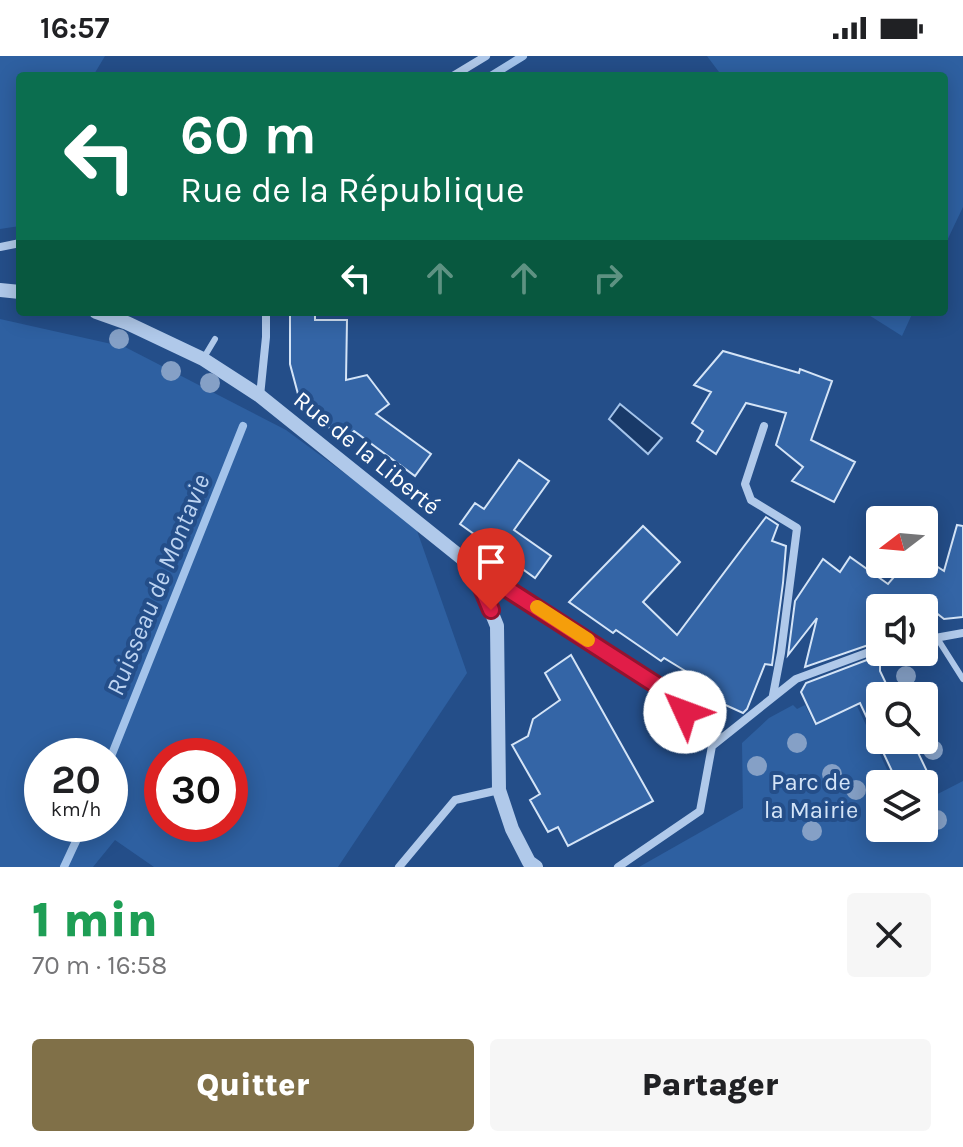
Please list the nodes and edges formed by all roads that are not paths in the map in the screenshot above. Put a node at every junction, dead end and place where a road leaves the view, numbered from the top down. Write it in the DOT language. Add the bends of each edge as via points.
graph roads {
  1 [pos="486,56"];
  2 [pos="460,72"];
  3 [pos="107,316"];
  4 [pos="266,316"];
  5 [pos="215,339"];
  6 [pos="203,359"];
  7 [pos="260,396"];
  8 [pos="764,426"];
  9 [pos="473,567"];
  10 [pos="963,633"];
  11 [pos="938,638"];
  12 [pos="938,640"];
  13 [pos="866,653"];
  14 [pos="963,679"];
  15 [pos="773,696"];
  16 [pos="712,746"];
  17 [pos="499,790"];
  18 [pos="399,867"];
  19 [pos="536,867"];
  20 [pos="618,867"];
  1 -- 2 [label="street"];
  3 -- 6 [label="street, Rue de la Liberté"];
  4 -- 7 [label="street"];
  5 -- 6 [label="lane"];
  6 -- 7 [label="street, Rue de la Liberté"];
  7 -- 9 [label="street, Rue de la Liberté"];
  8 -- 15 [label="street" via="745,484 751,500 797,528"];
  9 -- 16 [label="street, Rue de la Liberté" via="672,695"];
  9 -- 17 [label="street" via="497,626"];
  10 -- 11 [label="street"];
  12 -- 14 [label="lane"];
  13 -- 15 [label="street" via="796,679"];
  15 -- 16 [label="street"];
  16 -- 20 [label="street" via="700,811"];
  17 -- 18 [label="street" via="455,800"];
  17 -- 19 [label="street" via="512,829"];
}
